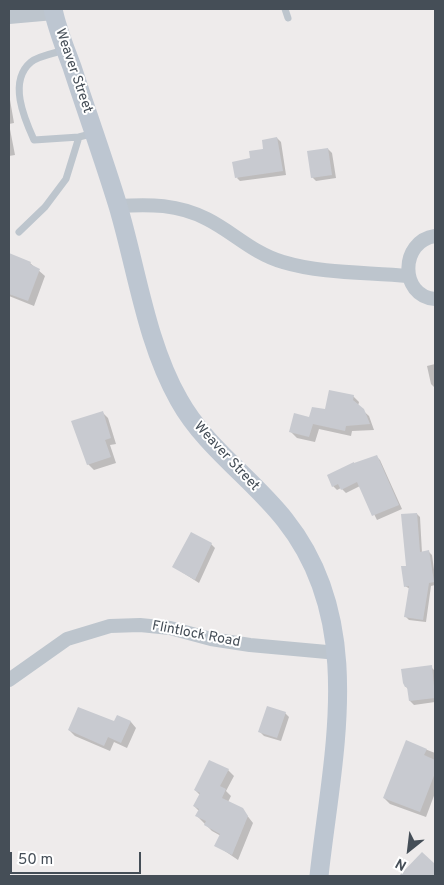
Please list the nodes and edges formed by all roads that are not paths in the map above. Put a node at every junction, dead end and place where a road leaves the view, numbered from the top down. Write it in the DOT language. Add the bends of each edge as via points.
graph roads {
  1 [pos="285,9"];
  2 [pos="53,11"];
  3 [pos="9,17"];
  4 [pos="288,18"];
  5 [pos="66,50"];
  6 [pos="87,135"];
  7 [pos="118,206"];
  8 [pos="20,232"];
  9 [pos="435,236"];
  10 [pos="408,276"];
  11 [pos="435,299"];
  12 [pos="338,653"];
  13 [pos="9,680"];
  14 [pos="319,876"];
  1 -- 4 [label="lane"];
  2 -- 3 [label="street"];
  2 -- 5 [label="street, Weaver Street"];
  5 -- 6 [label="street, Weaver Street"];
  5 -- 6 [label="lane" via="31,62 21,78 20,100 34,140"];
  6 -- 7 [label="street, Weaver Street"];
  6 -- 8 [label="lane" via="66,178 45,207"];
  7 -- 10 [label="street" via="146,204 187,210 208,219 258,252 282,262 326,270"];
  7 -- 12 [label="street, Weaver Street" via="169,382 195,426 286,520 306,552 321,580"];
  9 -- 10 [label="street" via="418,243 412,250 407,265"];
  10 -- 11 [label="street" via="416,290"];
  12 -- 13 [label="street, Flintlock Road" via="250,645 170,628 110,626 68,639"];
  12 -- 14 [label="street, Weaver Street" via="334,741"];
}
